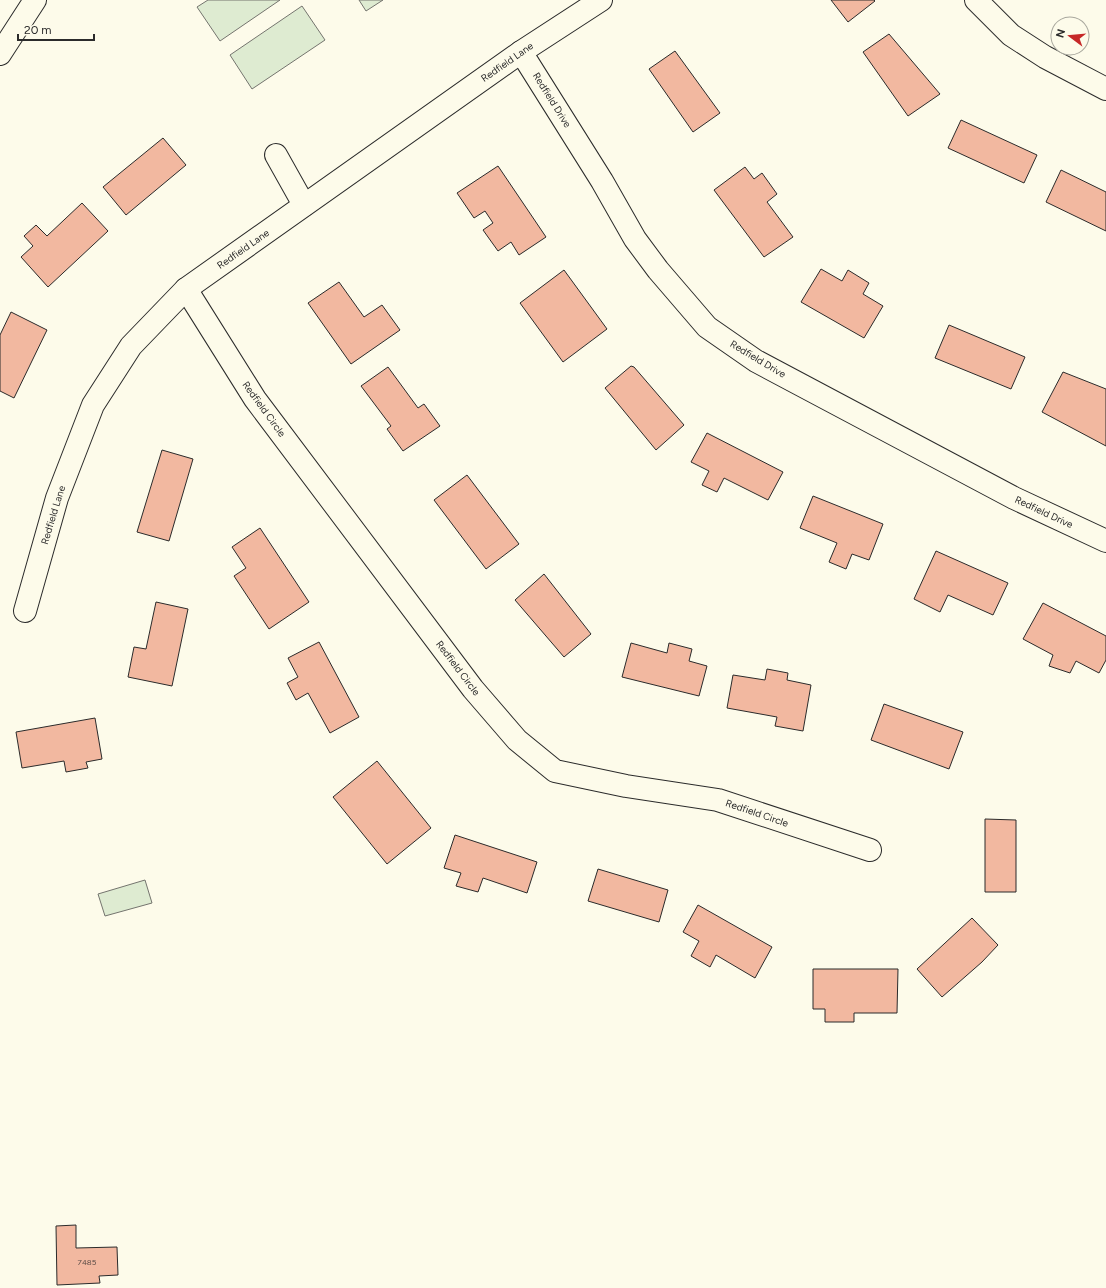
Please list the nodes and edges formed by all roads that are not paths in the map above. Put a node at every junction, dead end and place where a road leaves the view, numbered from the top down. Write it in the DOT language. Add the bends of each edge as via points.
graph roads {
  1 [pos="35,0"];
  2 [pos="601,0"];
  3 [pos="976,0"];
  4 [pos="521,52"];
  5 [pos="0,54"];
  6 [pos="1106,89"];
  7 [pos="276,155"];
  8 [pos="304,206"];
  9 [pos="186,289"];
  10 [pos="1106,541"];
  11 [pos="25,611"];
  12 [pos="870,850"];
  1 -- 5 [label="street"];
  2 -- 4 [label="street, Redfield Lane"];
  3 -- 6 [label="street" via="1011,35 1045,57"];
  4 -- 8 [label="street, Redfield Lane"];
  4 -- 10 [label="street, Redfield Drive" via="602,181 635,239 707,327 756,360 1014,498"];
  7 -- 8 [label="street"];
  8 -- 9 [label="street, Redfield Lane"];
  9 -- 11 [label="street, Redfield Lane" via="131,346 93,405 57,498"];
  9 -- 12 [label="street, Redfield Circle" via="255,399 474,689 517,740 556,771 626,786 718,800"];
}
